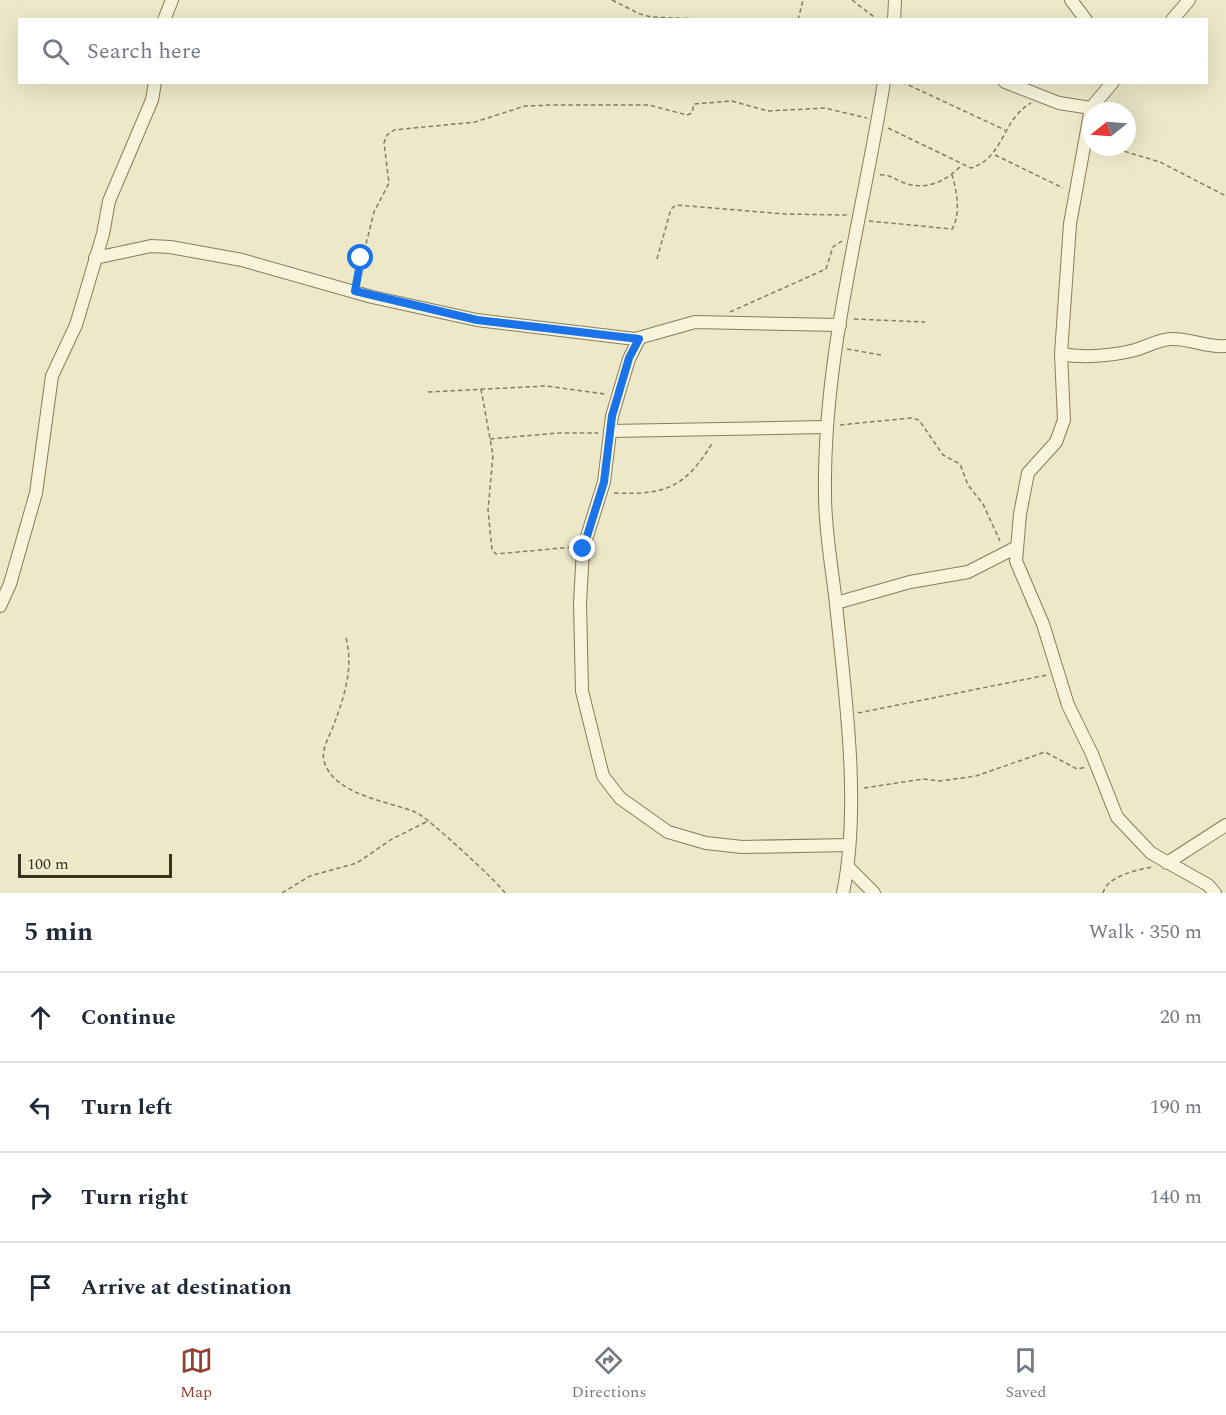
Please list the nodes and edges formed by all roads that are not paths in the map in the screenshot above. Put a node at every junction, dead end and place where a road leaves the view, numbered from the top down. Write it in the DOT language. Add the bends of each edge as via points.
graph roads {
  1 [pos="172,0"];
  2 [pos="896,0"];
  3 [pos="1071,0"];
  4 [pos="1189,0"];
  5 [pos="165,18"];
  6 [pos="894,18"];
  7 [pos="1084,18"];
  8 [pos="1174,18"];
  9 [pos="155,84"];
  10 [pos="884,84"];
  11 [pos="1010,84"];
  12 [pos="1111,84"];
  13 [pos="1096,102"];
  14 [pos="1082,106"];
  15 [pos="1082,156"];
  16 [pos="95,258"];
  17 [pos="840,321"];
  18 [pos="639,339"];
  19 [pos="1226,346"];
  20 [pos="1061,354"];
  21 [pos="825,426"];
  22 [pos="610,431"];
  23 [pos="1011,550"];
  24 [pos="836,603"];
  25 [pos="0,606"];
  26 [pos="1226,825"];
  27 [pos="849,844"];
  28 [pos="1167,863"];
  29 [pos="848,867"];
  30 [pos="843,893"];
  31 [pos="874,893"];
  32 [pos="1215,893"];
  1 -- 5 [label="street"];
  2 -- 6 [label="street"];
  3 -- 7 [label="street"];
  4 -- 8 [label="street"];
  9 -- 16 [label="street" via="137,139 109,201"];
  10 -- 17 [label="street"];
  11 -- 14 [label="street" via="1042,97"];
  12 -- 13 [label="street"];
  15 -- 20 [label="street" via="1065,278"];
  16 -- 18 [label="street" via="151,246 170,247 242,260 477,320"];
  16 -- 25 [label="street" via="75,325 51,376 36,493"];
  17 -- 18 [label="street" via="695,322"];
  17 -- 21 [label="street"];
  18 -- 22 [label="street" via="629,358"];
  19 -- 20 [label="street" via="1173,339 1131,351"];
  20 -- 23 [label="street" via="1061,432 1050,452 1028,473"];
  21 -- 22 [label="street"];
  21 -- 24 [label="street" via="825,498"];
  22 -- 27 [label="street" via="601,492 584,547 580,603 582,691 603,776 620,798 668,832 706,843 742,847"];
  23 -- 24 [label="street" via="968,572 910,582"];
  23 -- 28 [label="street" via="1044,624 1068,705 1117,817 1151,853"];
  24 -- 27 [label="street" via="846,716"];
  26 -- 28 [label="street"];
  27 -- 29 [label="street"];
  28 -- 32 [label="street" via="1208,885"];
  29 -- 30 [label="street"];
  29 -- 31 [label="street"];
}
